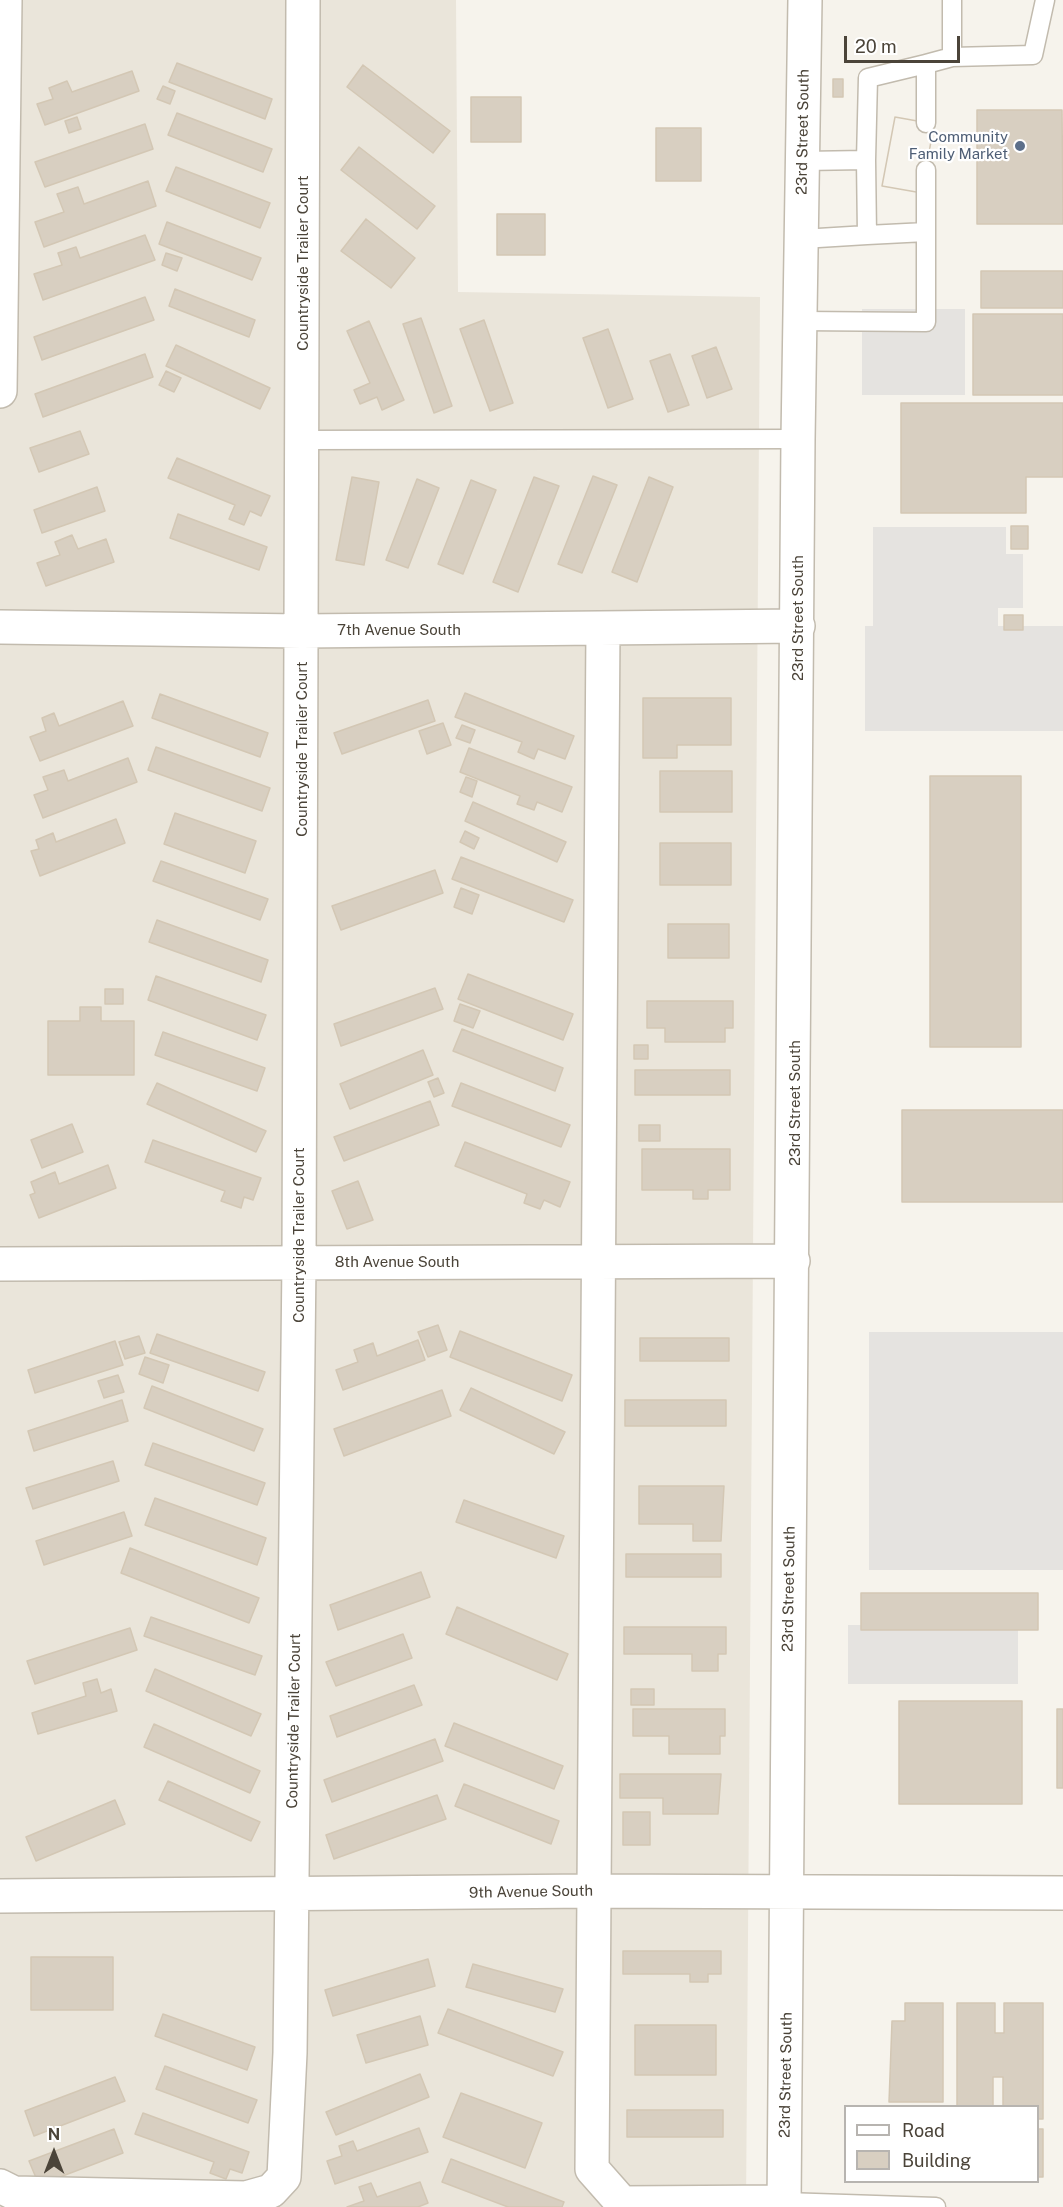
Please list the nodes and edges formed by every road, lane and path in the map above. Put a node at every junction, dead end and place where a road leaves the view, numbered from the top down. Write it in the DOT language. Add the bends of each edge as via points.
graph roads {
  1 [pos="5,0"];
  2 [pos="303,0"];
  3 [pos="805,0"];
  4 [pos="952,0"];
  5 [pos="1045,0"];
  6 [pos="952,57"];
  7 [pos="926,64"];
  8 [pos="927,123"];
  9 [pos="866,160"];
  10 [pos="803,161"];
  11 [pos="926,171"];
  12 [pos="927,232"];
  13 [pos="867,235"];
  14 [pos="802,239"];
  15 [pos="800,321"];
  16 [pos="0,391"];
  17 [pos="798,439"];
  18 [pos="303,440"];
  19 [pos="798,626"];
  20 [pos="0,627"];
  21 [pos="603,628"];
  22 [pos="302,631"];
  23 [pos="793,1261"];
  24 [pos="299,1262"];
  25 [pos="597,1263"];
  26 [pos="0,1264"];
  27 [pos="593,1891"];
  28 [pos="788,1893"];
  29 [pos="1063,1893"];
  30 [pos="292,1895"];
  31 [pos="0,1896"];
  32 [pos="0,2186"];
  33 [pos="784,2204"];
  34 [pos="936,2207"];
  1 -- 16 [label="street"];
  2 -- 18 [label="street, Countryside Trailer Court"];
  3 -- 10 [label="street, 23rd Street South"];
  4 -- 6 [label="lane"];
  5 -- 6 [label="lane" via="1033,55"];
  6 -- 7 [label="lane"];
  7 -- 8 [label="lane"];
  7 -- 9 [label="lane" via="868,78"];
  9 -- 10 [label="lane"];
  9 -- 13 [label="lane"];
  10 -- 14 [label="street, 23rd Street South"];
  11 -- 12 [label="lane"];
  12 -- 13 [label="lane"];
  12 -- 15 [label="lane" via="926,322"];
  13 -- 14 [label="lane"];
  14 -- 15 [label="street, 23rd Street South"];
  15 -- 17 [label="street, 23rd Street South"];
  17 -- 18 [label="lane"];
  17 -- 19 [label="street, 23rd Street South"];
  18 -- 22 [label="street, Countryside Trailer Court"];
  19 -- 21 [label="street, 7th Avenue South"];
  19 -- 23 [label="street, 23rd Street South"];
  20 -- 22 [label="street, 7th Avenue South"];
  21 -- 22 [label="street, 7th Avenue South"];
  21 -- 25 [label="street"];
  22 -- 24 [label="street, Countryside Trailer Court"];
  23 -- 25 [label="street, 8th Avenue South"];
  23 -- 28 [label="street, 23rd Street South"];
  24 -- 25 [label="street, 8th Avenue South"];
  24 -- 26 [label="street, 8th Avenue South"];
  24 -- 30 [label="street, Countryside Trailer Court"];
  25 -- 27 [label="street"];
  27 -- 28 [label="street, 9th Avenue South"];
  27 -- 30 [label="street, 9th Avenue South"];
  27 -- 33 [label="street" via="592,2169 622,2203"];
  28 -- 29 [label="street, 9th Avenue South"];
  28 -- 33 [label="street, 23rd Street South"];
  30 -- 31 [label="street, 9th Avenue South"];
  30 -- 32 [label="street, Countryside Trailer Court" via="284,2176 271,2191 246,2198 14,2193"];
  33 -- 34 [label="lane"];
}
